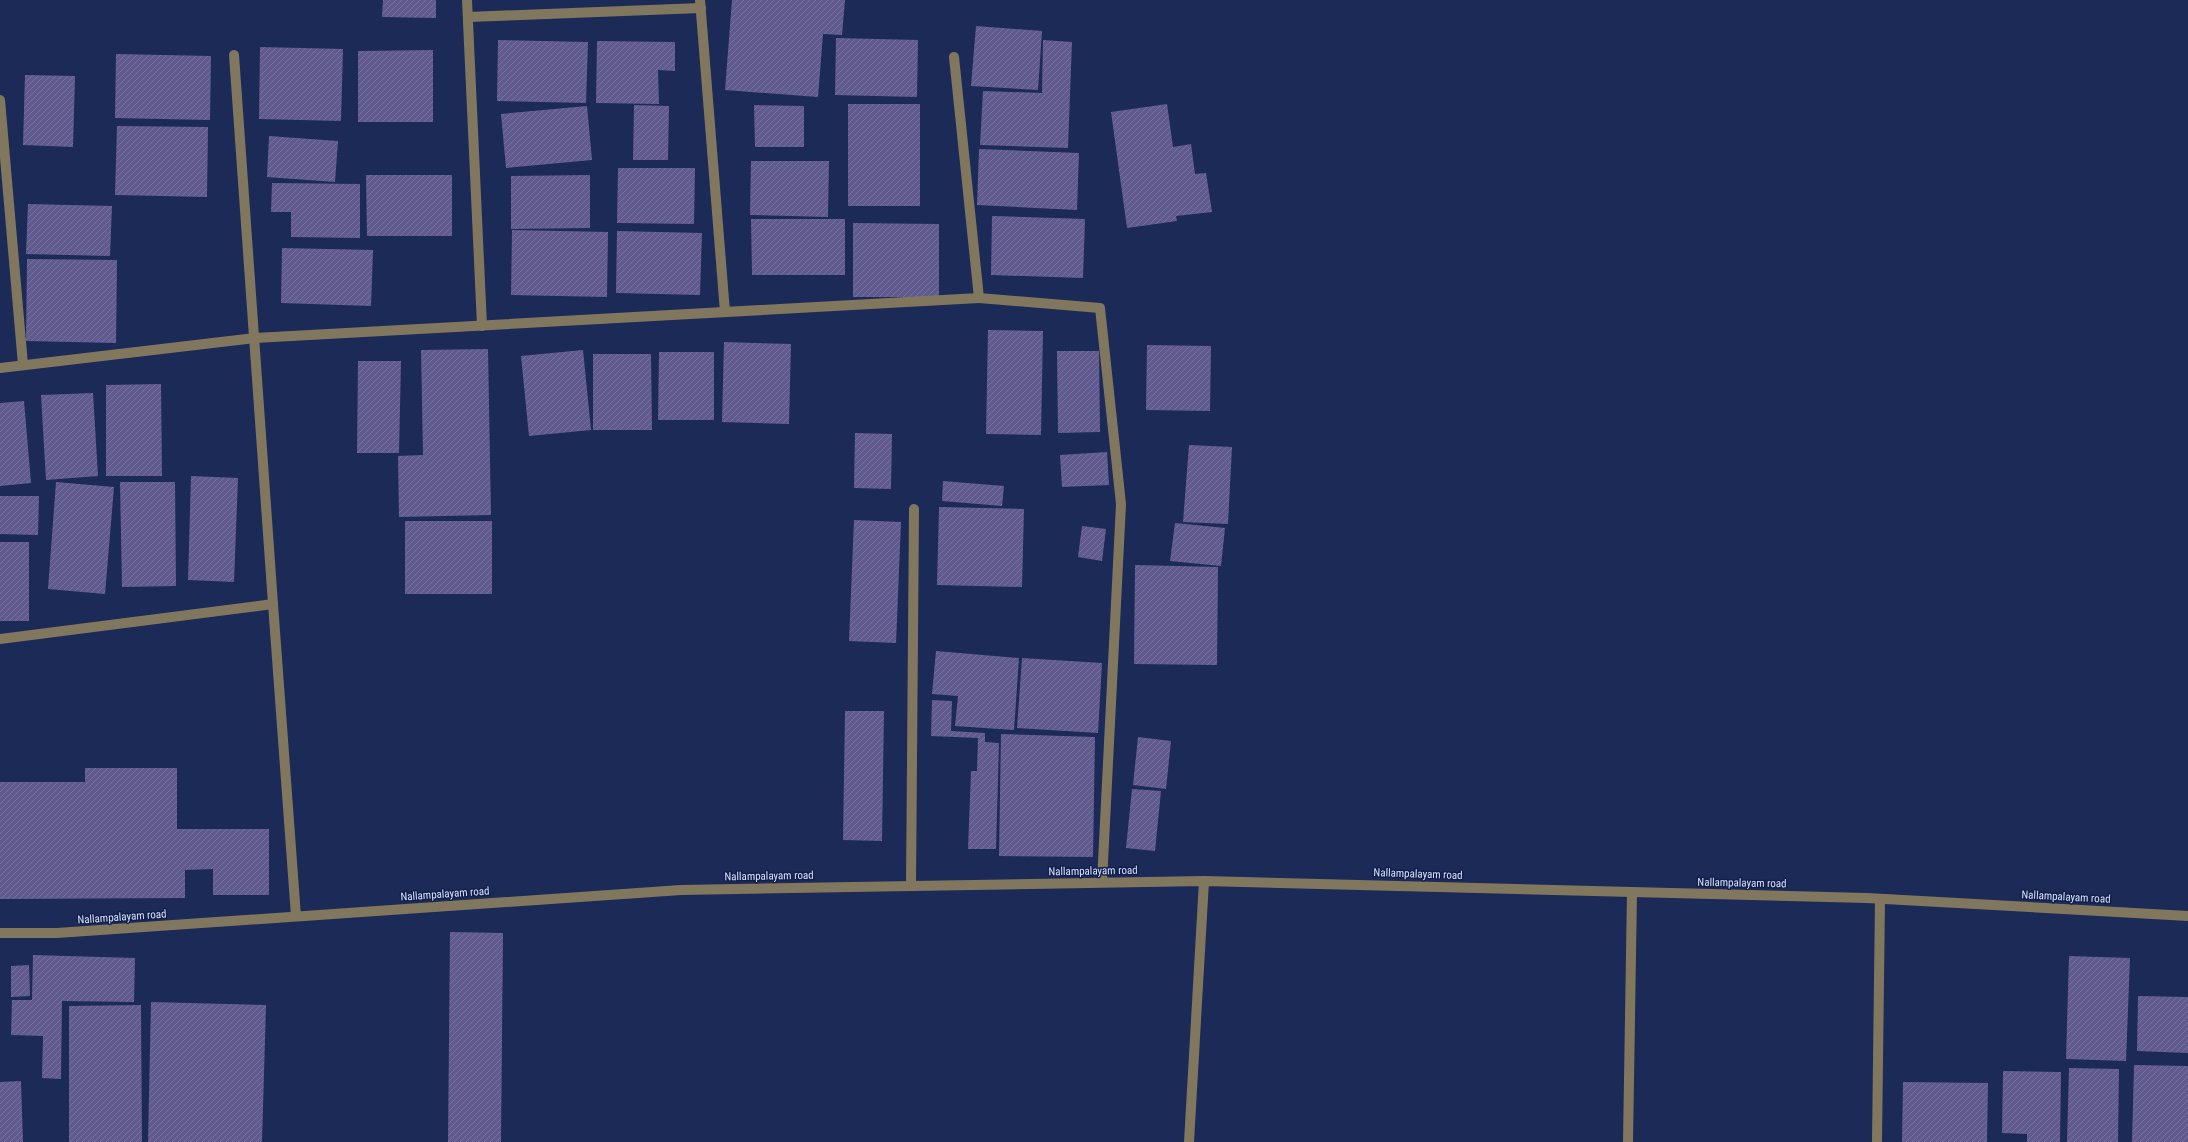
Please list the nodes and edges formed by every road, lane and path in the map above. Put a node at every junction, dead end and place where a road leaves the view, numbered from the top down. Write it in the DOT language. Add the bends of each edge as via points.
graph roads {
  1 [pos="467,0"];
  2 [pos="701,4"];
  3 [pos="468,17"];
  4 [pos="234,55"];
  5 [pos="954,57"];
  6 [pos="0,100"];
  7 [pos="979,298"];
  8 [pos="725,312"];
  9 [pos="482,326"];
  10 [pos="255,338"];
  11 [pos="23,365"];
  12 [pos="0,368"];
  13 [pos="914,509"];
  14 [pos="273,604"];
  15 [pos="0,639"];
  16 [pos="1204,881"];
  17 [pos="1102,882"];
  18 [pos="911,886"];
  19 [pos="1632,892"];
  20 [pos="1880,899"];
  21 [pos="296,916"];
  22 [pos="2188,916"];
  23 [pos="0,933"];
  24 [pos="1189,1142"];
  25 [pos="1628,1142"];
  26 [pos="1877,1142"];
  1 -- 3 [label="street"];
  2 -- 3 [label="street"];
  2 -- 8 [label="street"];
  3 -- 9 [label="street"];
  4 -- 10 [label="street"];
  5 -- 7 [label="street"];
  6 -- 11 [label="street"];
  7 -- 8 [label="street"];
  7 -- 17 [label="street" via="1100,308 1122,504"];
  8 -- 9 [label="street"];
  9 -- 10 [label="street"];
  10 -- 11 [label="street"];
  10 -- 14 [label="street"];
  11 -- 12 [label="street"];
  13 -- 18 [label="street"];
  14 -- 15 [label="street"];
  14 -- 21 [label="street"];
  16 -- 17 [label="street, Nallampalayam road"];
  16 -- 19 [label="street, Nallampalayam road"];
  16 -- 24 [label="street"];
  17 -- 18 [label="street, Nallampalayam road"];
  18 -- 21 [label="street, Nallampalayam road" via="681,890"];
  19 -- 20 [label="street, Nallampalayam road"];
  19 -- 25 [label="street"];
  20 -- 22 [label="street, Nallampalayam road"];
  20 -- 26 [label="street"];
  21 -- 23 [label="street, Nallampalayam road" via="58,933"];
}
